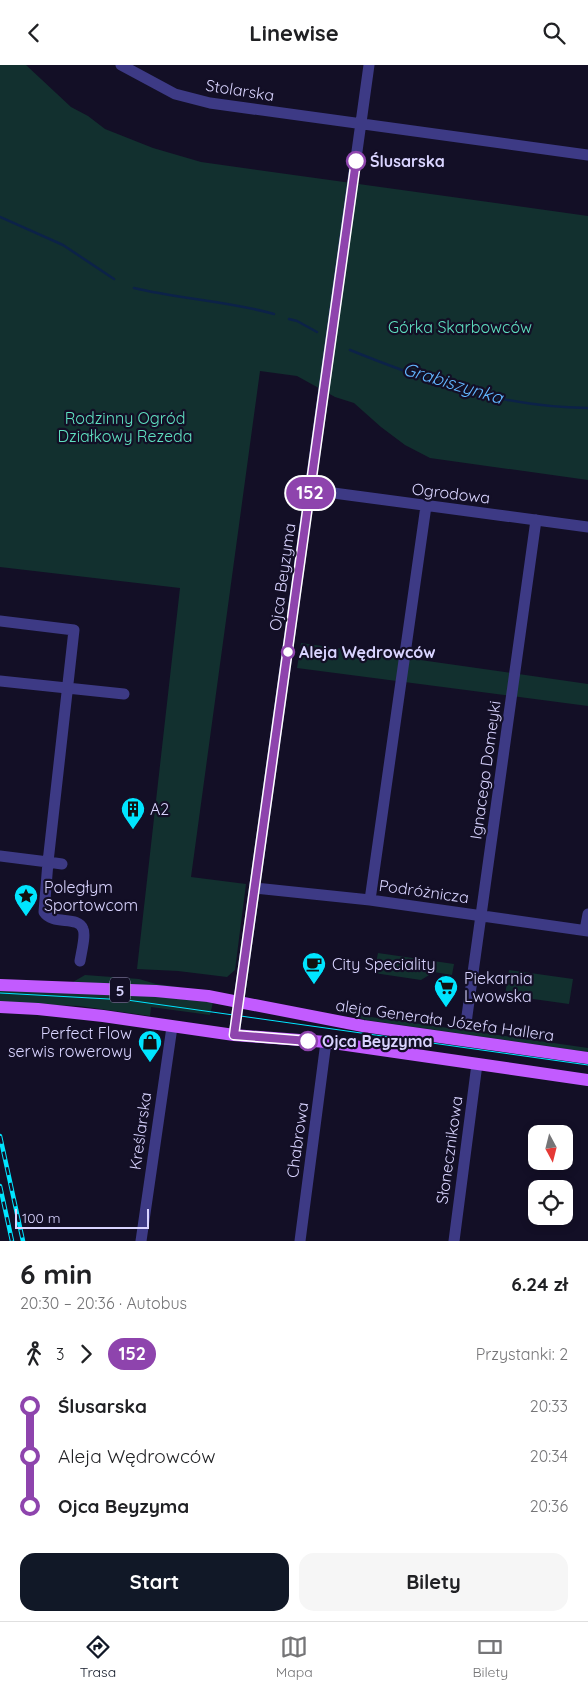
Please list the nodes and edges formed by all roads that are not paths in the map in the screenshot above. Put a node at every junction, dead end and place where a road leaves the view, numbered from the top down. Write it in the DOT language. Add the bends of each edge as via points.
graph roads {
  1 [pos="121,65"];
  2 [pos="369,65"];
  3 [pos="362,124"];
  4 [pos="588,155"];
  5 [pos="311,490"];
  6 [pos="426,506"];
  7 [pos="536,520"];
  8 [pos="588,527"];
  9 [pos="0,621"];
  10 [pos="0,681"];
  11 [pos="68,689"];
  12 [pos="124,694"];
  13 [pos="0,857"];
  14 [pos="48,863"];
  15 [pos="62,864"];
  16 [pos="255,888"];
  17 [pos="370,900"];
  18 [pos="588,914"];
  19 [pos="481,915"];
  20 [pos="587,931"];
  21 [pos="80,961"];
  22 [pos="0,985"];
  23 [pos="239,1002"];
  24 [pos="0,1007"];
  25 [pos="466,1023"];
  26 [pos="172,1027"];
  27 [pos="234,1035"];
  28 [pos="326,1042"];
  29 [pos="588,1058"];
  30 [pos="477,1064"];
  31 [pos="588,1080"];
  32 [pos="141,1241"];
  33 [pos="300,1241"];
  34 [pos="454,1241"];
  1 -- 3 [label="street, Stolarska" via="175,94 210,103"];
  2 -- 3 [label="street, Ojca Beyzyma"];
  3 -- 4 [label="street"];
  3 -- 5 [label="street, Ojca Beyzyma"];
  5 -- 6 [label="street, Ogrodowa"];
  5 -- 16 [label="street, Ojca Beyzyma"];
  6 -- 7 [label="street, Ogrodowa"];
  6 -- 17 [label="street"];
  7 -- 8 [label="street, Ogrodowa"];
  7 -- 19 [label="street, Ignacego Domeyki"];
  9 -- 11 [label="street" via="74,630"];
  10 -- 11 [label="street"];
  11 -- 12 [label="street"];
  11 -- 14 [label="street"];
  13 -- 14 [label="street"];
  14 -- 15 [label="street"];
  14 -- 21 [label="street" via="44,912 51,919 76,922 81,926 84,932"];
  16 -- 17 [label="street, Podróżnicza"];
  16 -- 23 [label="street, Ojca Beyzyma"];
  17 -- 19 [label="street, Podróżnicza"];
  18 -- 20 [label="street"];
  19 -- 20 [label="street, Podróżnicza"];
  19 -- 25 [label="street, Ignacego Domeyki"];
  22 -- 23 [label="main road, aleja Generała Józefa Hallera / 5" via="156,991"];
  23 -- 27 [label="street, Ojca Beyzyma"];
  23 -- 29 [label="main road, aleja Generała Józefa Hallera / 5" via="363,1026"];
  24 -- 26 [label="main road, 5" via="103,1016"];
  26 -- 27 [label="main road, 5"];
  26 -- 32 [label="street, Kreślarska"];
  27 -- 28 [label="main road, 5"];
  28 -- 30 [label="main road, 5"];
  28 -- 33 [label="street, Chabrowa"];
  30 -- 31 [label="main road, 5"];
  30 -- 34 [label="street, Słonecznikowa"];
}
